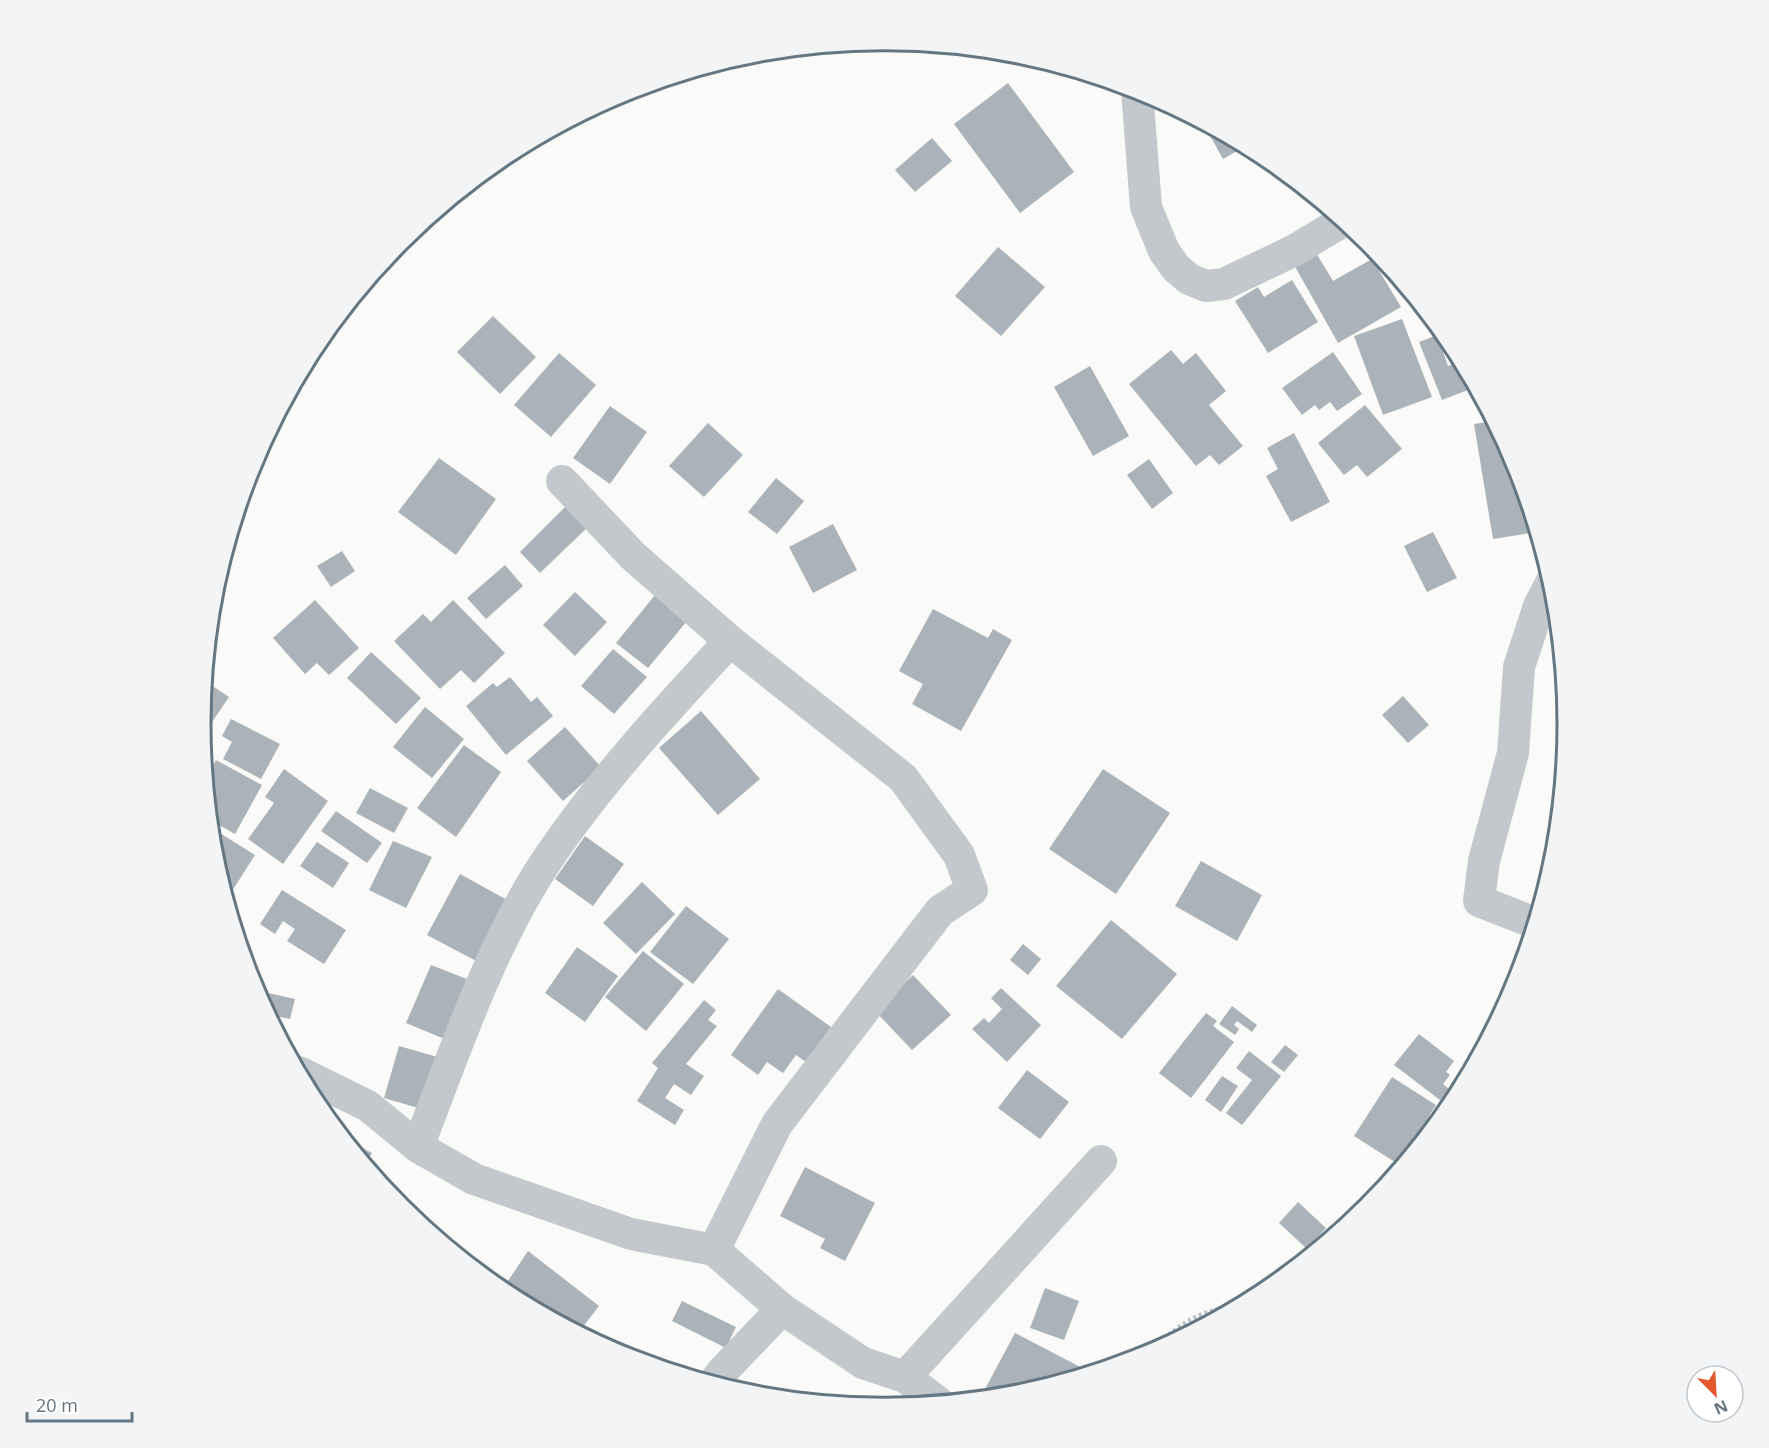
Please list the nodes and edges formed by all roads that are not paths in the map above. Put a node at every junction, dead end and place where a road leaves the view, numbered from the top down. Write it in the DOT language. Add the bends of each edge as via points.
graph roads {
  1 [pos="1138,100"];
  2 [pos="1336,225"];
  3 [pos="562,481"];
  4 [pos="1545,594"];
  5 [pos="730,640"];
  6 [pos="1528,920"];
  7 [pos="314,1079"];
  8 [pos="418,1148"];
  9 [pos="1101,1161"];
  10 [pos="714,1250"];
  11 [pos="782,1309"];
  12 [pos="719,1376"];
  13 [pos="905,1377"];
  14 [pos="930,1396"];
  1 -- 2 [label="street" via="1146,207 1164,251 1189,279 1206,286 1224,284"];
  3 -- 5 [label="street" via="633,556"];
  4 -- 6 [label="street" via="1519,667 1513,753 1484,861 1479,901"];
  5 -- 8 [label="street" via="633,747 548,858 492,961"];
  5 -- 10 [label="street" via="903,778 959,855 972,890 939,911 777,1124"];
  7 -- 8 [label="street" via="368,1106"];
  8 -- 10 [label="street" via="474,1179 631,1234"];
  9 -- 13 [label="street"];
  10 -- 11 [label="street"];
  11 -- 12 [label="street"];
  11 -- 13 [label="street" via="863,1363"];
  13 -- 14 [label="street"];
}
